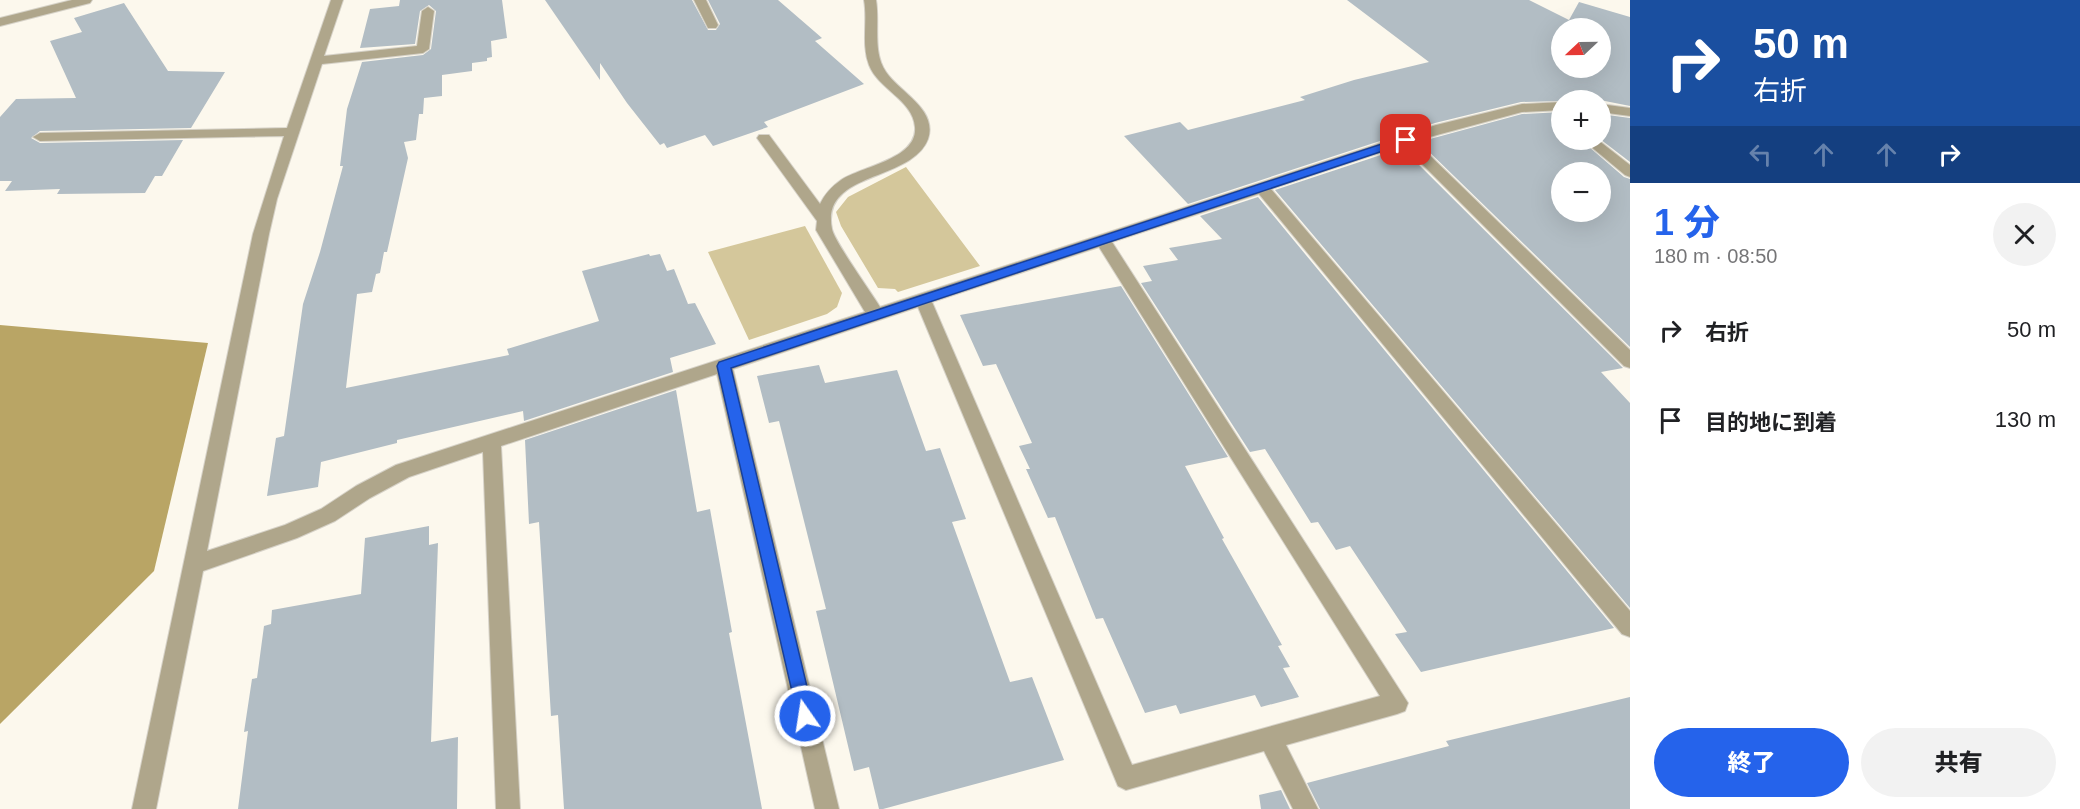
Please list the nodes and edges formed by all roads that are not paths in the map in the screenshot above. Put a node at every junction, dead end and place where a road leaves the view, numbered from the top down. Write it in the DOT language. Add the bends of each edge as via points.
graph roads {
  1 [pos="86,0"];
  2 [pos="337,0"];
  3 [pos="700,0"];
  4 [pos="870,0"];
  5 [pos="428,11"];
  6 [pos="0,22"];
  7 [pos="712,25"];
  8 [pos="316,61"];
  9 [pos="1551,109"];
  10 [pos="1611,109"];
  11 [pos="1630,112"];
  12 [pos="291,132"];
  13 [pos="40,137"];
  14 [pos="764,138"];
  15 [pos="1406,140"];
  16 [pos="1602,150"];
  17 [pos="1630,172"];
  18 [pos="1262,188"];
  19 [pos="822,218"];
  20 [pos="1103,240"];
  21 [pos="923,300"];
  22 [pos="876,315"];
  23 [pos="1630,361"];
  24 [pos="723,366"];
  25 [pos="492,442"];
  26 [pos="192,565"];
  27 [pos="1630,627"];
  28 [pos="1269,739"];
  29 [pos="144,809"];
  30 [pos="508,809"];
  31 [pos="827,809"];
  32 [pos="1306,809"];
  1 -- 6 [label="street"];
  2 -- 8 [label="street"];
  3 -- 7 [label="street"];
  4 -- 19 [label="street" via="874,60 879,72 914,107 922,123 921,139 910,154 853,179 837,191 825,205"];
  5 -- 8 [label="street" via="423,49"];
  8 -- 12 [label="street"];
  9 -- 15 [label="street" via="1499,112"];
  10 -- 11 [label="street"];
  12 -- 13 [label="street"];
  12 -- 26 [label="street" via="253,270"];
  14 -- 19 [label="street"];
  15 -- 18 [label="street"];
  15 -- 23 [label="street"];
  16 -- 17 [label="street"];
  18 -- 20 [label="street"];
  18 -- 27 [label="street"];
  19 -- 22 [label="street" via="824,230"];
  20 -- 21 [label="street"];
  20 -- 28 [label="street" via="1397,703"];
  21 -- 22 [label="street"];
  21 -- 28 [label="street" via="1126,778"];
  22 -- 24 [label="street"];
  24 -- 25 [label="street"];
  24 -- 31 [label="street"];
  25 -- 26 [label="street" via="404,471 290,532"];
  25 -- 30 [label="street"];
  26 -- 29 [label="street"];
  28 -- 32 [label="street"];
}
